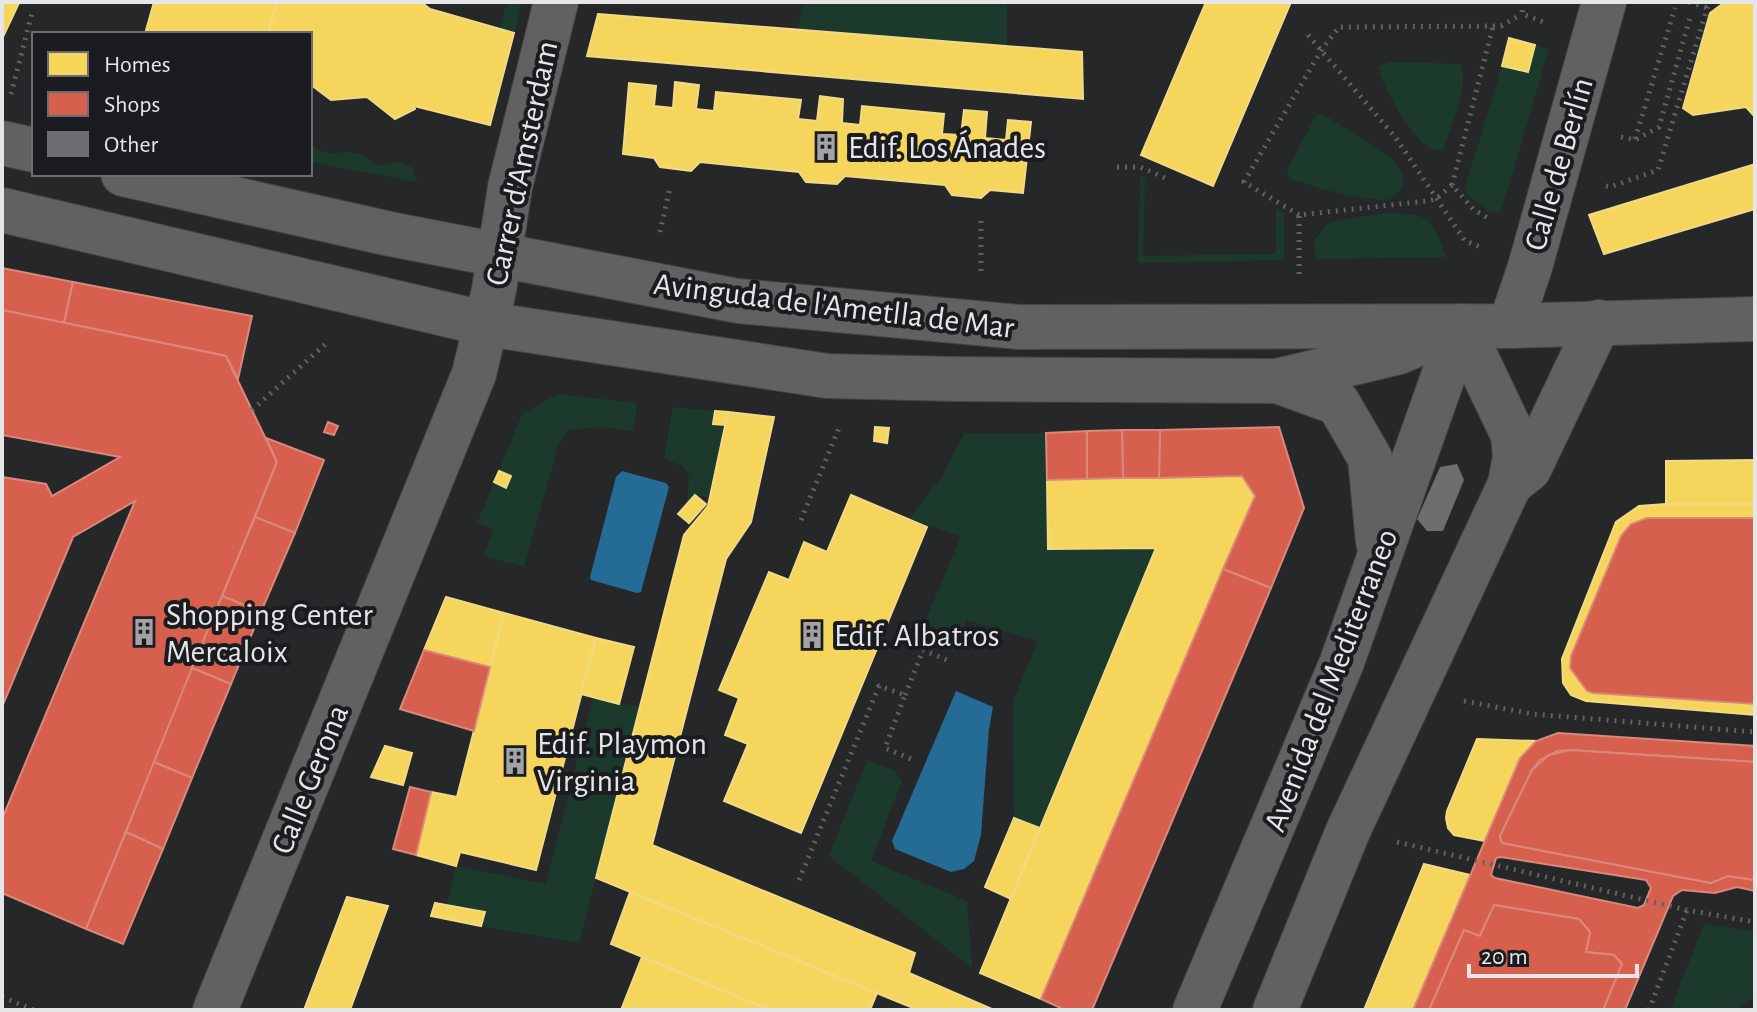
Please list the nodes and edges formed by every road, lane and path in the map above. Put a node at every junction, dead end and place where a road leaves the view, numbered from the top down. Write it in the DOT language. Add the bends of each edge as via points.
graph roads {
  1 [pos="556,2"];
  2 [pos="1523,2"];
  3 [pos="1604,2"];
  4 [pos="1689,2"];
  5 [pos="1708,5"];
  6 [pos="1675,8"];
  7 [pos="33,9"];
  8 [pos="1691,14"];
  9 [pos="1520,15"];
  10 [pos="1547,23"];
  11 [pos="1493,26"];
  12 [pos="1308,35"];
  13 [pos="1322,49"];
  14 [pos="9,98"];
  15 [pos="1569,124"];
  16 [pos="1635,140"];
  17 [pos="2,143"];
  18 [pos="32,150"];
  19 [pos="1117,167"];
  20 [pos="131,176"];
  21 [pos="1170,180"];
  22 [pos="1452,185"];
  23 [pos="1610,187"];
  24 [pos="1436,199"];
  25 [pos="2,210"];
  26 [pos="1299,215"];
  27 [pos="1538,235"];
  28 [pos="1465,241"];
  29 [pos="500,256"];
  30 [pos="1299,260"];
  31 [pos="378,298"];
  32 [pos="1755,319"];
  33 [pos="1599,322"];
  34 [pos="487,324"];
  35 [pos="1461,326"];
  36 [pos="1510,326"];
  37 [pos="852,377"];
  38 [pos="1277,381"];
  39 [pos="1500,408"];
  40 [pos="252,410"];
  41 [pos="1428,424"];
  42 [pos="1510,484"];
  43 [pos="801,520"];
  44 [pos="1378,558"];
  45 [pos="947,660"];
  46 [pos="1412,690"];
  47 [pos="905,695"];
  48 [pos="1755,732"];
  49 [pos="911,759"];
  50 [pos="1348,831"];
  51 [pos="799,880"];
  52 [pos="1687,910"];
  53 [pos="1755,922"];
  54 [pos="2,997"];
  55 [pos="34,1010"];
  56 [pos="215,1010"];
  57 [pos="1195,1010"];
  58 [pos="1275,1010"];
  59 [pos="1649,1010"];
  1 -- 29 [label="street, Carrer d'Amsterdam" via="510,187"];
  2 -- 10 [label="path" via="1522,14"];
  3 -- 15 [label="street, Calle de Berlín"];
  4 -- 5 [label="path"];
  5 -- 23 [label="path" via="1658,170"];
  6 -- 16 [label="path"];
  7 -- 14 [label="path"];
  8 -- 16 [label="path" via="1659,127"];
  9 -- 11 [label="path"];
  11 -- 13 [label="path" via="1339,27"];
  11 -- 22 [label="path"];
  12 -- 13 [label="path"];
  13 -- 24 [label="path" via="1396,138"];
  13 -- 26 [label="path" via="1244,182"];
  15 -- 16 [label="path"];
  15 -- 27 [label="street, Calle de Berlín"];
  17 -- 18 [label="street"];
  19 -- 21 [label="path" via="1140,167"];
  20 -- 29 [label="street, Avinguda de l'Ametlla de Mar"];
  22 -- 24 [label="path"];
  22 -- 27 [label="path" via="1486,218"];
  24 -- 26 [label="path"];
  24 -- 28 [label="path"];
  25 -- 31 [label="street, Avinguda de l'Ametlla de Mar"];
  26 -- 30 [label="path"];
  27 -- 36 [label="street, Calle de Berlín"];
  29 -- 34 [label="street, Carrer d'Amsterdam"];
  29 -- 35 [label="street, Avinguda de l'Ametlla de Mar" via="738,301 1020,327"];
  31 -- 34 [label="street, Avinguda de l'Ametlla de Mar"];
  31 -- 40 [label="path"];
  32 -- 33 [label="street, Avinguda de l'Ametlla de Mar"];
  33 -- 36 [label="street, Avinguda de l'Ametlla de Mar"];
  33 -- 42 [label="street" via="1529,469"];
  34 -- 37 [label="street, Avinguda de l'Ametlla de Mar"];
  34 -- 56 [label="street, Calle Gerona" via="474,374"];
  35 -- 36 [label="street, Avinguda de l'Ametlla de Mar"];
  35 -- 38 [label="street, Avinguda de l'Ametlla de Mar" via="1399,352"];
  35 -- 39 [label="street"];
  35 -- 41 [label="street, Avenida del Mediterraneo"];
  37 -- 38 [label="street, Avinguda de l'Ametlla de Mar"];
  37 -- 43 [label="path" via="840,424"];
  38 -- 44 [label="street, Avinguda de l'Ametlla de Mar" via="1338,403 1370,458"];
  39 -- 41 [label="street" via="1475,396 1450,405"];
  39 -- 42 [label="street" via="1513,435"];
  41 -- 44 [label="street, Avenida del Mediterraneo"];
  42 -- 46 [label="street"];
  44 -- 57 [label="street, Avenida del Mediterraneo" via="1342,662"];
  45 -- 47 [label="path" via="923,650"];
  46 -- 48 [label="path" via="1532,714"];
  46 -- 50 [label="street"];
  47 -- 49 [label="path" via="885,748"];
  47 -- 51 [label="path" via="879,686"];
  50 -- 52 [label="path"];
  50 -- 58 [label="street"];
  52 -- 53 [label="path"];
  52 -- 59 [label="path"];
  54 -- 55 [label="path"];
}
